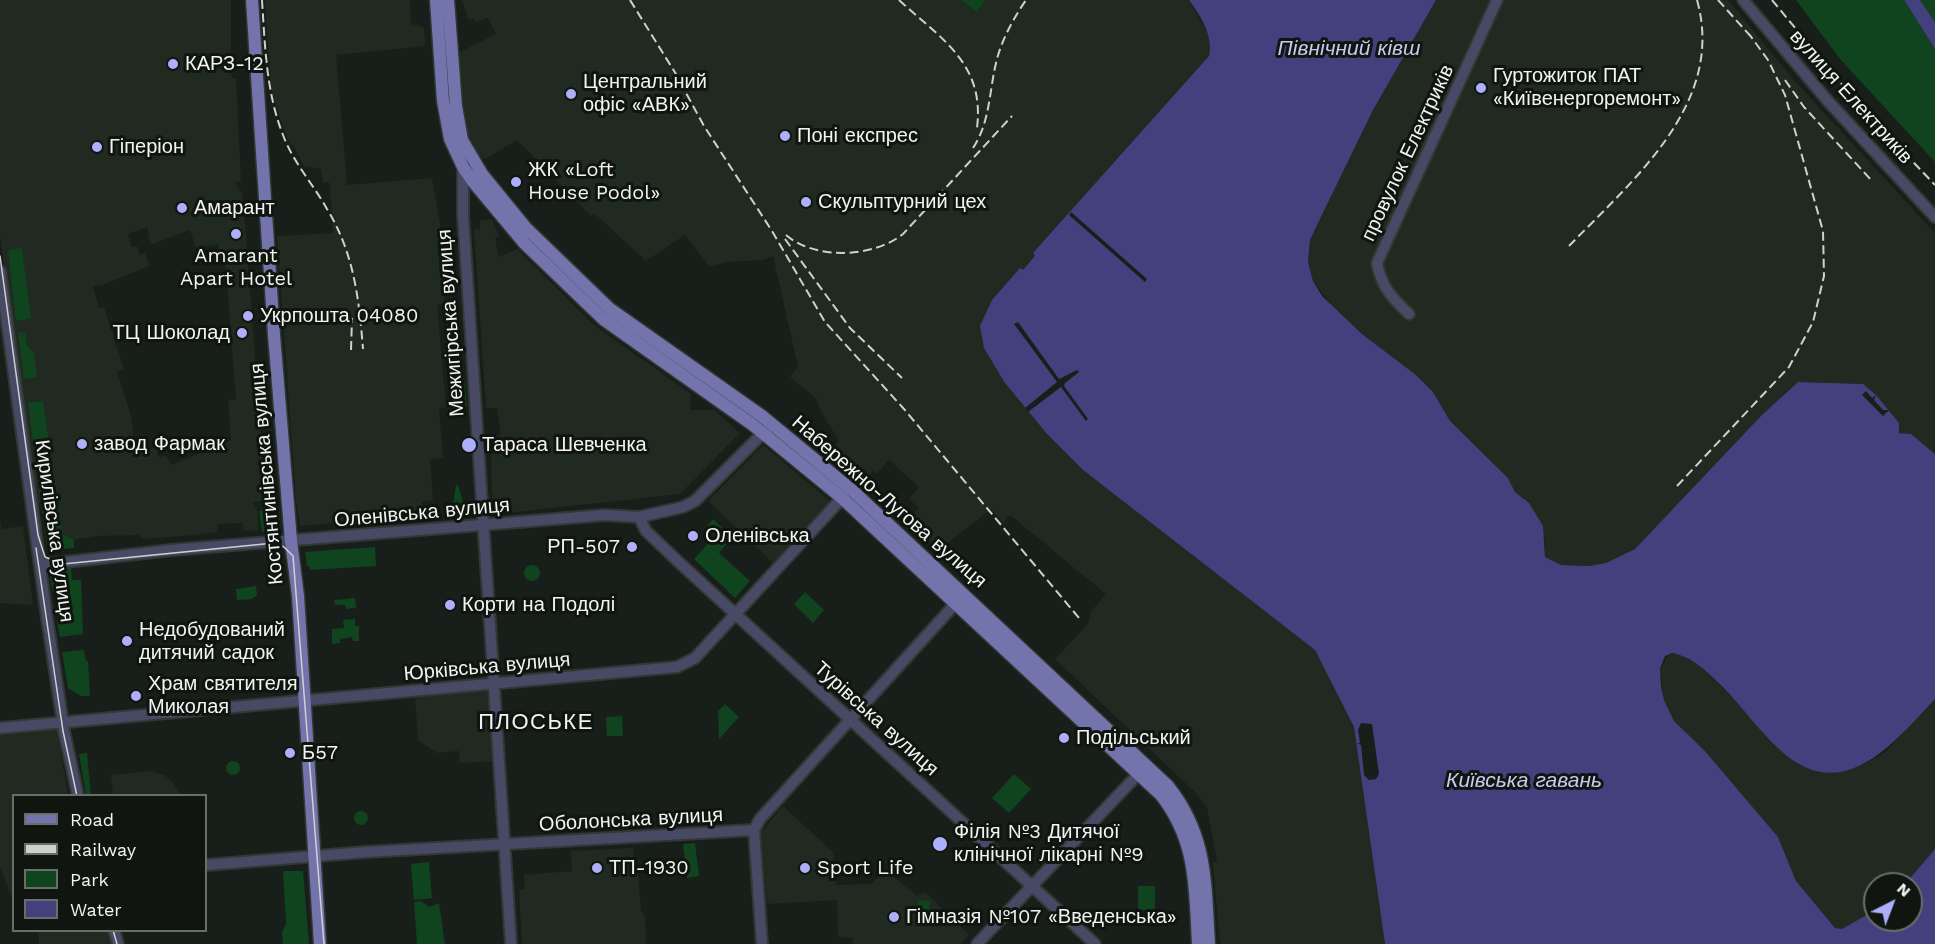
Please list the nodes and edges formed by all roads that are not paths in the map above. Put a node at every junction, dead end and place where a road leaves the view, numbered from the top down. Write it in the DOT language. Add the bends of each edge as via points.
graph roads {
  1 [pos="252,0"];
  2 [pos="436,0"];
  3 [pos="448,0"];
  4 [pos="1497,0"];
  5 [pos="1743,0"];
  6 [pos="462,140"];
  7 [pos="463,167"];
  8 [pos="1935,217"];
  9 [pos="0,271"];
  10 [pos="1409,314"];
  11 [pos="767,428"];
  12 [pos="842,498"];
  13 [pos="639,517"];
  14 [pos="483,526"];
  15 [pos="291,541"];
  16 [pos="40,565"];
  17 [pos="956,603"];
  18 [pos="736,615"];
  19 [pos="495,685"];
  20 [pos="305,701"];
  21 [pos="850,720"];
  22 [pos="63,723"];
  23 [pos="0,728"];
  24 [pos="1143,769"];
  25 [pos="78,794"];
  26 [pos="754,830"];
  27 [pos="506,844"];
  28 [pos="314,857"];
  29 [pos="207,865"];
  30 [pos="1032,887"];
  31 [pos="320,944"];
  32 [pos="511,944"];
  33 [pos="762,944"];
  34 [pos="977,944"];
  35 [pos="1095,944"];
  36 [pos="1198,944"];
  37 [pos="1209,944"];
  1 -- 15 [label="main road, Костянтинівська вулиця"];
  2 -- 7 [label="main road, Межигірська вулиця" via="445,117 450,140"];
  3 -- 6 [label="main road, Межигірська вулиця"];
  4 -- 10 [label="street, провулок Електриків" via="1377,263 1380,280"];
  5 -- 8 [label="street, вулиця Електриків" via="1827,100"];
  6 -- 7 [label="street, Межигірська вулиця"];
  6 -- 11 [label="main road, Набережно-Лугова вулиця" via="507,206 594,296"];
  7 -- 11 [label="main road, Набережно-Лугова вулиця" via="517,235 587,305 625,336"];
  7 -- 14 [label="street, Межигірська вулиця"];
  9 -- 16 [label="street, Кирилівська вулиця"];
  11 -- 12 [label="main road, Набережно-Лугова вулиця"];
  11 -- 13 [label="street, Оленівська вулиця" via="695,501"];
  11 -- 24 [label="main road, Набережно-Лугова вулиця" via="862,499"];
  12 -- 17 [label="main road, Набережно-Лугова вулиця"];
  12 -- 18 [label="street, Юрківська вулиця"];
  13 -- 14 [label="street, Оленівська вулиця" via="605,515"];
  13 -- 18 [label="street, Турівська вулиця" via="646,531"];
  14 -- 15 [label="street, Оленівська вулиця"];
  14 -- 19 [label="street, Межигірська вулиця"];
  15 -- 16 [label="street, Оленівська вулиця"];
  15 -- 20 [label="main road, Костянтинівська вулиця"];
  16 -- 22 [label="street, Кирилівська вулиця"];
  17 -- 21 [label="street, Оболонська вулиця"];
  17 -- 24 [label="main road, Набережно-Лугова вулиця"];
  18 -- 19 [label="street, Юрківська вулиця" via="693,660 677,668"];
  18 -- 21 [label="street, Турівська вулиця"];
  19 -- 20 [label="street, Юрківська вулиця"];
  19 -- 27 [label="street, Межигірська вулиця"];
  20 -- 22 [label="street, Юрківська вулиця"];
  20 -- 28 [label="main road, Костянтинівська вулиця"];
  21 -- 26 [label="street, Оболонська вулиця"];
  21 -- 30 [label="street, Турівська вулиця"];
  22 -- 23 [label="street, Юрківська вулиця"];
  22 -- 25 [label="street, Кирилівська вулиця"];
  24 -- 30 [label="street"];
  24 -- 36 [label="main road, Набережно-Лугова вулиця" via="1185,834 1194,875"];
  24 -- 37 [label="main road, Набережно-Лугова вулиця" via="1175,795 1196,832 1203,859"];
  26 -- 27 [label="street, Оболонська вулиця"];
  26 -- 33 [label="street"];
  27 -- 28 [label="street, Оболонська вулиця"];
  27 -- 32 [label="street, Межигірська вулиця"];
  28 -- 29 [label="street, Оболонська вулиця"];
  28 -- 31 [label="main road, Костянтинівська вулиця"];
  30 -- 34 [label="street"];
  30 -- 35 [label="street, Турівська вулиця"];
}
